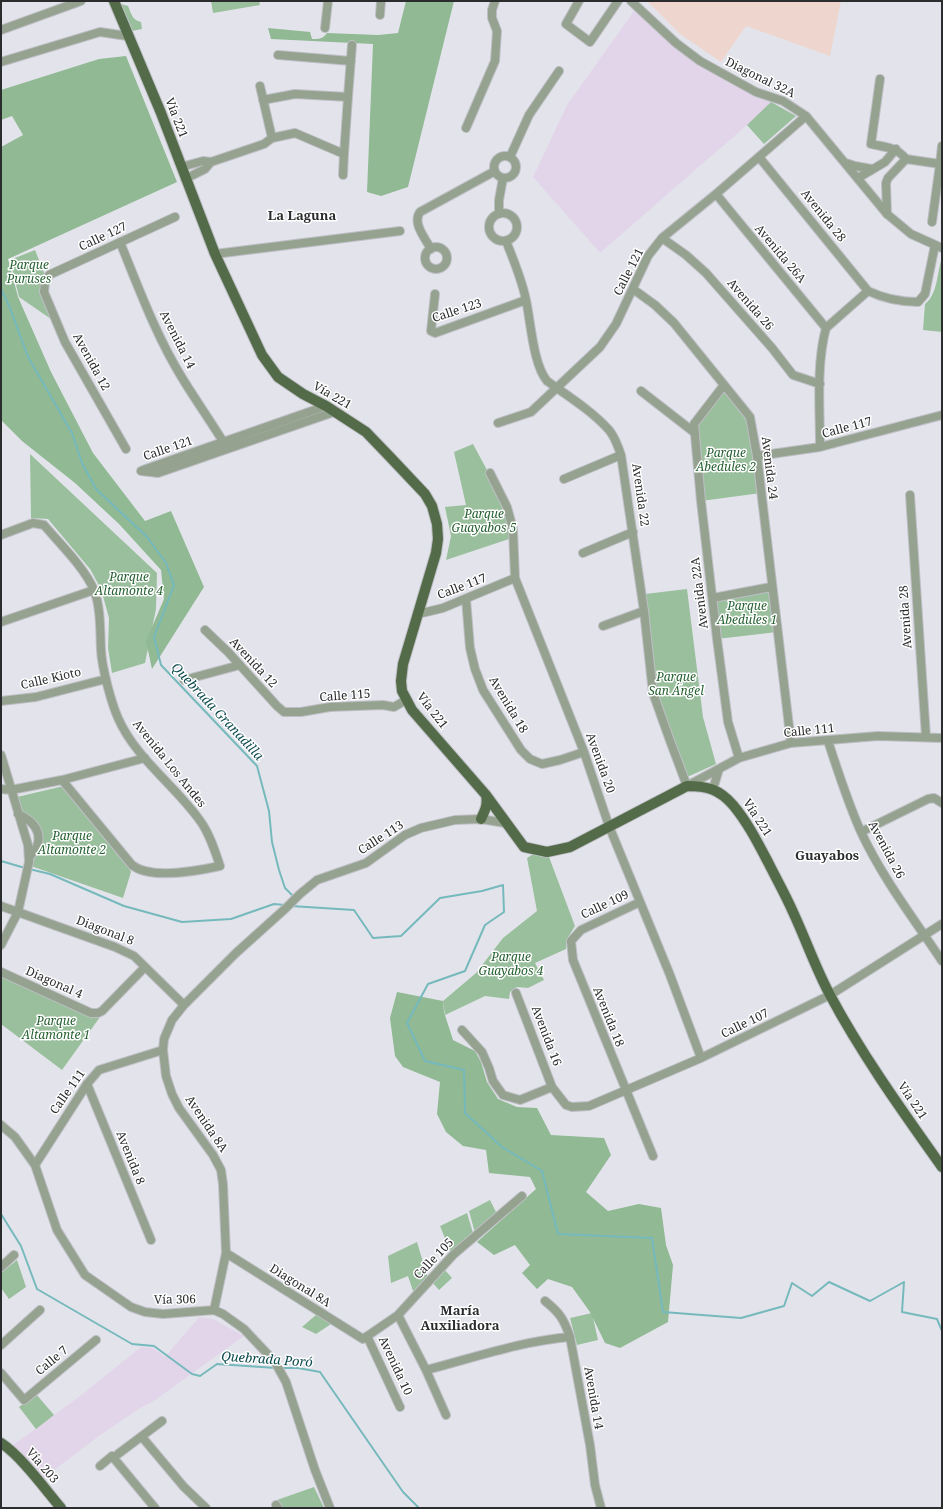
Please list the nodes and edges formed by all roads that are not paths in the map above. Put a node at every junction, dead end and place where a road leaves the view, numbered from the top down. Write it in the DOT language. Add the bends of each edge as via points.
graph roads {
  1 [pos="81,1"];
  2 [pos="114,1"];
  3 [pos="328,1"];
  4 [pos="381,1"];
  5 [pos="494,1"];
  6 [pos="579,1"];
  7 [pos="618,1"];
  8 [pos="631,1"];
  9 [pos="380,15"];
  10 [pos="325,28"];
  11 [pos="1,30"];
  12 [pos="127,36"];
  13 [pos="352,45"];
  14 [pos="278,56"];
  15 [pos="351,61"];
  16 [pos="1,62"];
  17 [pos="559,71"];
  18 [pos="880,79"];
  19 [pos="260,86"];
  20 [pos="348,97"];
  21 [pos="264,100"];
  22 [pos="806,116"];
  23 [pos="466,128"];
  24 [pos="272,138"];
  25 [pos="942,146"];
  26 [pos="896,150"];
  27 [pos="344,154"];
  28 [pos="510,157"];
  29 [pos="759,157"];
  30 [pos="906,159"];
  31 [pos="211,162"];
  32 [pos="845,162"];
  33 [pos="940,164"];
  34 [pos="181,167"];
  35 [pos="872,169"];
  36 [pos="494,171"];
  37 [pos="343,175"];
  38 [pos="503,178"];
  39 [pos="858,178"];
  40 [pos="185,179"];
  41 [pos="716,194"];
  42 [pos="499,214"];
  43 [pos="888,214"];
  44 [pos="174,217"];
  45 [pos="932,222"];
  46 [pos="400,231"];
  47 [pos="662,238"];
  48 [pos="506,241"];
  49 [pos="120,242"];
  50 [pos="939,246"];
  51 [pos="431,249"];
  52 [pos="215,254"];
  53 [pos="46,283"];
  54 [pos="633,289"];
  55 [pos="868,291"];
  56 [pos="435,294"];
  57 [pos="526,300"];
  58 [pos="826,328"];
  59 [pos="820,384"];
  60 [pos="724,385"];
  61 [pos="557,388"];
  62 [pos="641,391"];
  63 [pos="330,409"];
  64 [pos="942,415"];
  65 [pos="498,423"];
  66 [pos="695,433"];
  67 [pos="224,443"];
  68 [pos="820,447"];
  69 [pos="126,449"];
  70 [pos="622,455"];
  71 [pos="757,456"];
  72 [pos="490,472"];
  73 [pos="564,479"];
  74 [pos="910,495"];
  75 [pos="633,532"];
  76 [pos="1,535"];
  77 [pos="583,552"];
  78 [pos="515,578"];
  79 [pos="771,587"];
  80 [pos="94,590"];
  81 [pos="713,598"];
  82 [pos="466,599"];
  83 [pos="644,611"];
  84 [pos="418,614"];
  85 [pos="1,622"];
  86 [pos="603,626"];
  87 [pos="206,630"];
  88 [pos="240,665"];
  89 [pos="106,679"];
  90 [pos="184,680"];
  91 [pos="406,700"];
  92 [pos="1,701"];
  93 [pos="284,712"];
  94 [pos="926,737"];
  95 [pos="942,738"];
  96 [pos="828,740"];
  97 [pos="791,743"];
  98 [pos="584,752"];
  99 [pos="1,755"];
  100 [pos="145,758"];
  101 [pos="739,758"];
  102 [pos="718,769"];
  103 [pos="62,780"];
  104 [pos="688,786"];
  105 [pos="1,789"];
  106 [pos="712,789"];
  107 [pos="11,790"];
  108 [pos="486,796"];
  109 [pos="942,802"];
  110 [pos="19,817"];
  111 [pos="481,819"];
  112 [pos="505,822"];
  113 [pos="609,826"];
  114 [pos="861,832"];
  115 [pos="29,861"];
  116 [pos="640,902"];
  117 [pos="1,906"];
  118 [pos="18,912"];
  119 [pos="942,924"];
  120 [pos="581,930"];
  121 [pos="924,935"];
  122 [pos="1,945"];
  123 [pos="942,962"];
  124 [pos="145,967"];
  125 [pos="1,972"];
  126 [pos="516,993"];
  127 [pos="830,995"];
  128 [pos="184,1005"];
  129 [pos="462,1030"];
  130 [pos="163,1050"];
  131 [pos="701,1058"];
  132 [pos="87,1084"];
  133 [pos="552,1087"];
  134 [pos="626,1091"];
  135 [pos="1,1125"];
  136 [pos="653,1156"];
  137 [pos="35,1165"];
  138 [pos="942,1167"];
  139 [pos="522,1196"];
  140 [pos="151,1240"];
  141 [pos="226,1253"];
  142 [pos="14,1255"];
  143 [pos="1,1267"];
  144 [pos="545,1301"];
  145 [pos="40,1310"];
  146 [pos="214,1310"];
  147 [pos="398,1315"];
  148 [pos="365,1337"];
  149 [pos="570,1337"];
  150 [pos="96,1340"];
  151 [pos="1,1345"];
  152 [pos="426,1370"];
  153 [pos="1,1373"];
  154 [pos="400,1407"];
  155 [pos="446,1415"];
  156 [pos="162,1422"];
  157 [pos="142,1437"];
  158 [pos="1,1443"];
  159 [pos="118,1454"];
  160 [pos="100,1466"];
  161 [pos="61,1508"];
  162 [pos="155,1508"];
  163 [pos="206,1508"];
  164 [pos="330,1508"];
  165 [pos="601,1508"];
  1 -- 11 [label="street"];
  2 -- 12 [label="main road, Vía 221"];
  3 -- 10 [label="street"];
  4 -- 9 [label="street"];
  5 -- 23 [label="street" via="492,18 497,31 495,61"];
  6 -- 7 [label="street" via="566,24 590,42"];
  8 -- 22 [label="street, Diagonal 32A" via="676,43 700,61 756,92 783,101"];
  12 -- 16 [label="street" via="100,32"];
  12 -- 34 [label="main road, Vía 221"];
  13 -- 15 [label="street"];
  14 -- 15 [label="street"];
  15 -- 20 [label="street"];
  17 -- 28 [label="street" via="529,115"];
  18 -- 26 [label="street" via="870,144"];
  19 -- 21 [label="street"];
  20 -- 21 [label="street" via="295,94"];
  20 -- 27 [label="street"];
  21 -- 24 [label="street"];
  22 -- 29 [label="street, Calle 121"];
  22 -- 32 [label="street, Diagonal 32A"];
  24 -- 27 [label="street" via="295,133"];
  24 -- 31 [label="street" via="264,144"];
  25 -- 33 [label="street"];
  26 -- 30 [label="street"];
  26 -- 35 [label="street" via="885,162"];
  27 -- 37 [label="street"];
  28 -- 36 [label="street" via="497,159"];
  28 -- 38 [label="street" via="516,166 515,173 510,178"];
  29 -- 41 [label="street, Calle 121"];
  29 -- 55 [label="street, Avenida 28"];
  30 -- 33 [label="street"];
  30 -- 43 [label="street" via="886,183"];
  31 -- 34 [label="street" via="203,161"];
  31 -- 40 [label="street" via="205,169"];
  32 -- 35 [label="street"];
  32 -- 39 [label="street, Diagonal 32A"];
  33 -- 45 [label="street"];
  34 -- 40 [label="main road, Vía 221"];
  35 -- 39 [label="street"];
  36 -- 38 [label="street"];
  36 -- 51 [label="street" via="420,212 417,222"];
  38 -- 42 [label="street"];
  39 -- 43 [label="street, Diagonal 32A"];
  40 -- 52 [label="main road, Vía 221"];
  41 -- 47 [label="street, Calle 121"];
  41 -- 58 [label="street, Avenida 26A"];
  42 -- 48 [label="street" via="490,220 489,231 496,240"];
  42 -- 48 [label="street" via="510,215 517,224 515,235"];
  43 -- 50 [label="street, Diagonal 32A" via="911,234"];
  44 -- 49 [label="street, Calle 127"];
  46 -- 52 [label="street"];
  47 -- 54 [label="street, Calle 121" via="648,256"];
  47 -- 59 [label="street, Avenida 26" via="706,273 793,375"];
  48 -- 57 [label="street, Avenida 22"];
  49 -- 53 [label="street, Calle 127" via="50,275"];
  49 -- 67 [label="street, Avenida 14" via="140,293 165,345 184,381"];
  50 -- 55 [label="street" via="925,294 918,302 883,298"];
  52 -- 63 [label="main road, Vía 221" via="254,341 270,367 278,377"];
  53 -- 69 [label="street, Avenida 12" via="44,292 65,342"];
  54 -- 60 [label="street, Avenida 24" via="674,323"];
  54 -- 61 [label="street, Calle 121" via="616,324 600,347"];
  55 -- 58 [label="street"];
  56 -- 57 [label="street, Calle 123" via="431,331 435,333"];
  57 -- 61 [label="street, Avenida 22" via="539,369 547,381"];
  58 -- 59 [label="street"];
  59 -- 68 [label="street"];
  60 -- 66 [label="street, Avenida 22A" via="694,424"];
  60 -- 71 [label="street, Avenida 24" via="750,417"];
  61 -- 65 [label="street, Calle 121" via="531,412"];
  61 -- 70 [label="street, Avenida 22" via="589,411 609,430"];
  62 -- 66 [label="street"];
  63 -- 67 [label="street, Calle 121"];
  63 -- 67 [label="street, Calle 121" via="158,473 141,471"];
  63 -- 84 [label="main road, Vía 221" via="366,432 425,494 432,506 438,539"];
  64 -- 68 [label="street, Calle 117"];
  66 -- 81 [label="street, Avenida 22A"];
  68 -- 71 [label="street, Calle 117"];
  70 -- 73 [label="street"];
  70 -- 75 [label="street, Avenida 22"];
  71 -- 79 [label="street, Avenida 24"];
  72 -- 78 [label="street, Avenida 20" via="507,507 513,530"];
  74 -- 94 [label="street, Avenida 28"];
  75 -- 77 [label="street"];
  75 -- 83 [label="street, Avenida 22"];
  76 -- 80 [label="street, Avenida Los Andes" via="33,523 44,525 85,575"];
  78 -- 82 [label="street, Calle 117"];
  78 -- 98 [label="street, Avenida 20"];
  79 -- 81 [label="street"];
  79 -- 97 [label="street, Avenida 24"];
  80 -- 85 [label="street"];
  80 -- 89 [label="street, Avenida Los Andes"];
  81 -- 101 [label="street, Avenida 22A" via="728,722"];
  82 -- 84 [label="street, Calle 117"];
  82 -- 98 [label="street, Avenida 18" via="470,648 475,669 483,690 521,750 530,759 542,764"];
  83 -- 86 [label="street"];
  83 -- 104 [label="street, Avenida 22" via="653,693"];
  84 -- 91 [label="main road, Vía 221" via="403,664 401,681"];
  87 -- 88 [label="street, Avenida 12"];
  88 -- 90 [label="street"];
  88 -- 93 [label="street, Avenida 12"];
  89 -- 92 [label="street, Calle Kioto" via="36,697"];
  89 -- 100 [label="street, Avenida Los Andes" via="117,717"];
  91 -- 93 [label="street, Calle 115" via="394,707 330,707"];
  91 -- 108 [label="main road, Vía 221"];
  94 -- 95 [label="street, Calle 111"];
  94 -- 96 [label="street, Calle 111" via="878,736"];
  96 -- 97 [label="street, Calle 111"];
  96 -- 114 [label="street, Avenida 26" via="845,794"];
  97 -- 101 [label="street, Calle 111"];
  98 -- 113 [label="street, Avenida 20"];
  99 -- 107 [label="street"];
  100 -- 103 [label="street"];
  100 -- 103 [label="street, Avenida Los Andes" via="201,822 220,866 154,874 138,869"];
  101 -- 102 [label="street, Calle 111"];
  102 -- 104 [label="street, Calle 111"];
  102 -- 106 [label="street"];
  103 -- 107 [label="street"];
  104 -- 106 [label="main road, Vía 221"];
  104 -- 113 [label="main road, Vía 221"];
  105 -- 107 [label="street"];
  106 -- 127 [label="main road, Vía 221" via="731,803 746,822 792,910"];
  107 -- 110 [label="street"];
  108 -- 111 [label="main road" via="486,809"];
  108 -- 112 [label="main road, Vía 221"];
  109 -- 114 [label="street" via="934,798 928,799"];
  110 -- 115 [label="street"];
  110 -- 115 [label="street" via="28,819 37,831 38,843"];
  111 -- 112 [label="street, Calle 113"];
  111 -- 128 [label="street, Calle 113" via="455,820 421,828 405,835 366,863 317,880 236,953"];
  112 -- 113 [label="main road, Vía 221" via="524,847 547,852 570,847"];
  113 -- 116 [label="street, Avenida 20"];
  114 -- 121 [label="street, Avenida 26" via="892,887"];
  115 -- 118 [label="street"];
  116 -- 120 [label="street, Calle 109"];
  116 -- 131 [label="street, Avenida 20"];
  117 -- 118 [label="street, Diagonal 8"];
  118 -- 122 [label="street"];
  118 -- 124 [label="street, Diagonal 8" via="115,947 134,956"];
  119 -- 121 [label="street, Calle 107"];
  120 -- 134 [label="street, Avenida 18" via="571,941 573,960"];
  121 -- 123 [label="street, Avenida 26"];
  121 -- 127 [label="street, Calle 107"];
  124 -- 125 [label="street, Diagonal 4" via="98,1013 91,1013"];
  124 -- 128 [label="street, Diagonal 8"];
  126 -- 133 [label="street, Avenida 16"];
  127 -- 131 [label="street, Calle 107"];
  127 -- 138 [label="main road, Vía 221" via="908,1120"];
  128 -- 130 [label="street, Avenida 8A" via="167,1030"];
  129 -- 133 [label="street" via="482,1052 492,1081 503,1095 520,1100"];
  130 -- 132 [label="street, Calle 111" via="99,1070"];
  130 -- 141 [label="street, Avenida 8A" via="166,1076 172,1094 221,1170"];
  131 -- 134 [label="street, Calle 107"];
  132 -- 137 [label="street, Calle 111"];
  132 -- 140 [label="street, Avenida 8"];
  133 -- 134 [label="street, Calle 107" via="566,1104 572,1107 588,1106"];
  134 -- 136 [label="street, Avenida 18"];
  135 -- 137 [label="street, Vía 306" via="15,1137"];
  137 -- 146 [label="street, Vía 306" via="57,1230 84,1275 131,1307 145,1312 163,1314"];
  139 -- 147 [label="street, Calle 105" via="453,1255"];
  141 -- 146 [label="street, Avenida 8A"];
  141 -- 148 [label="street, Diagonal 8A"];
  142 -- 143 [label="street"];
  144 -- 149 [label="street, Avenida 14" via="566,1323"];
  145 -- 151 [label="street"];
  146 -- 164 [label="street" via="244,1329 281,1372"];
  147 -- 148 [label="street, Calle 105"];
  147 -- 152 [label="street"];
  148 -- 154 [label="street, Avenida 10"];
  149 -- 152 [label="street" via="550,1339"];
  149 -- 165 [label="street, Avenida 14"];
  150 -- 153 [label="street, Calle 7" via="24,1400"];
  152 -- 155 [label="street"];
  156 -- 157 [label="street"];
  157 -- 159 [label="street"];
  157 -- 163 [label="street" via="184,1487"];
  158 -- 161 [label="main road, Vía 203" via="9,1448"];
  160 -- 162 [label="street" via="112,1456"];
}
